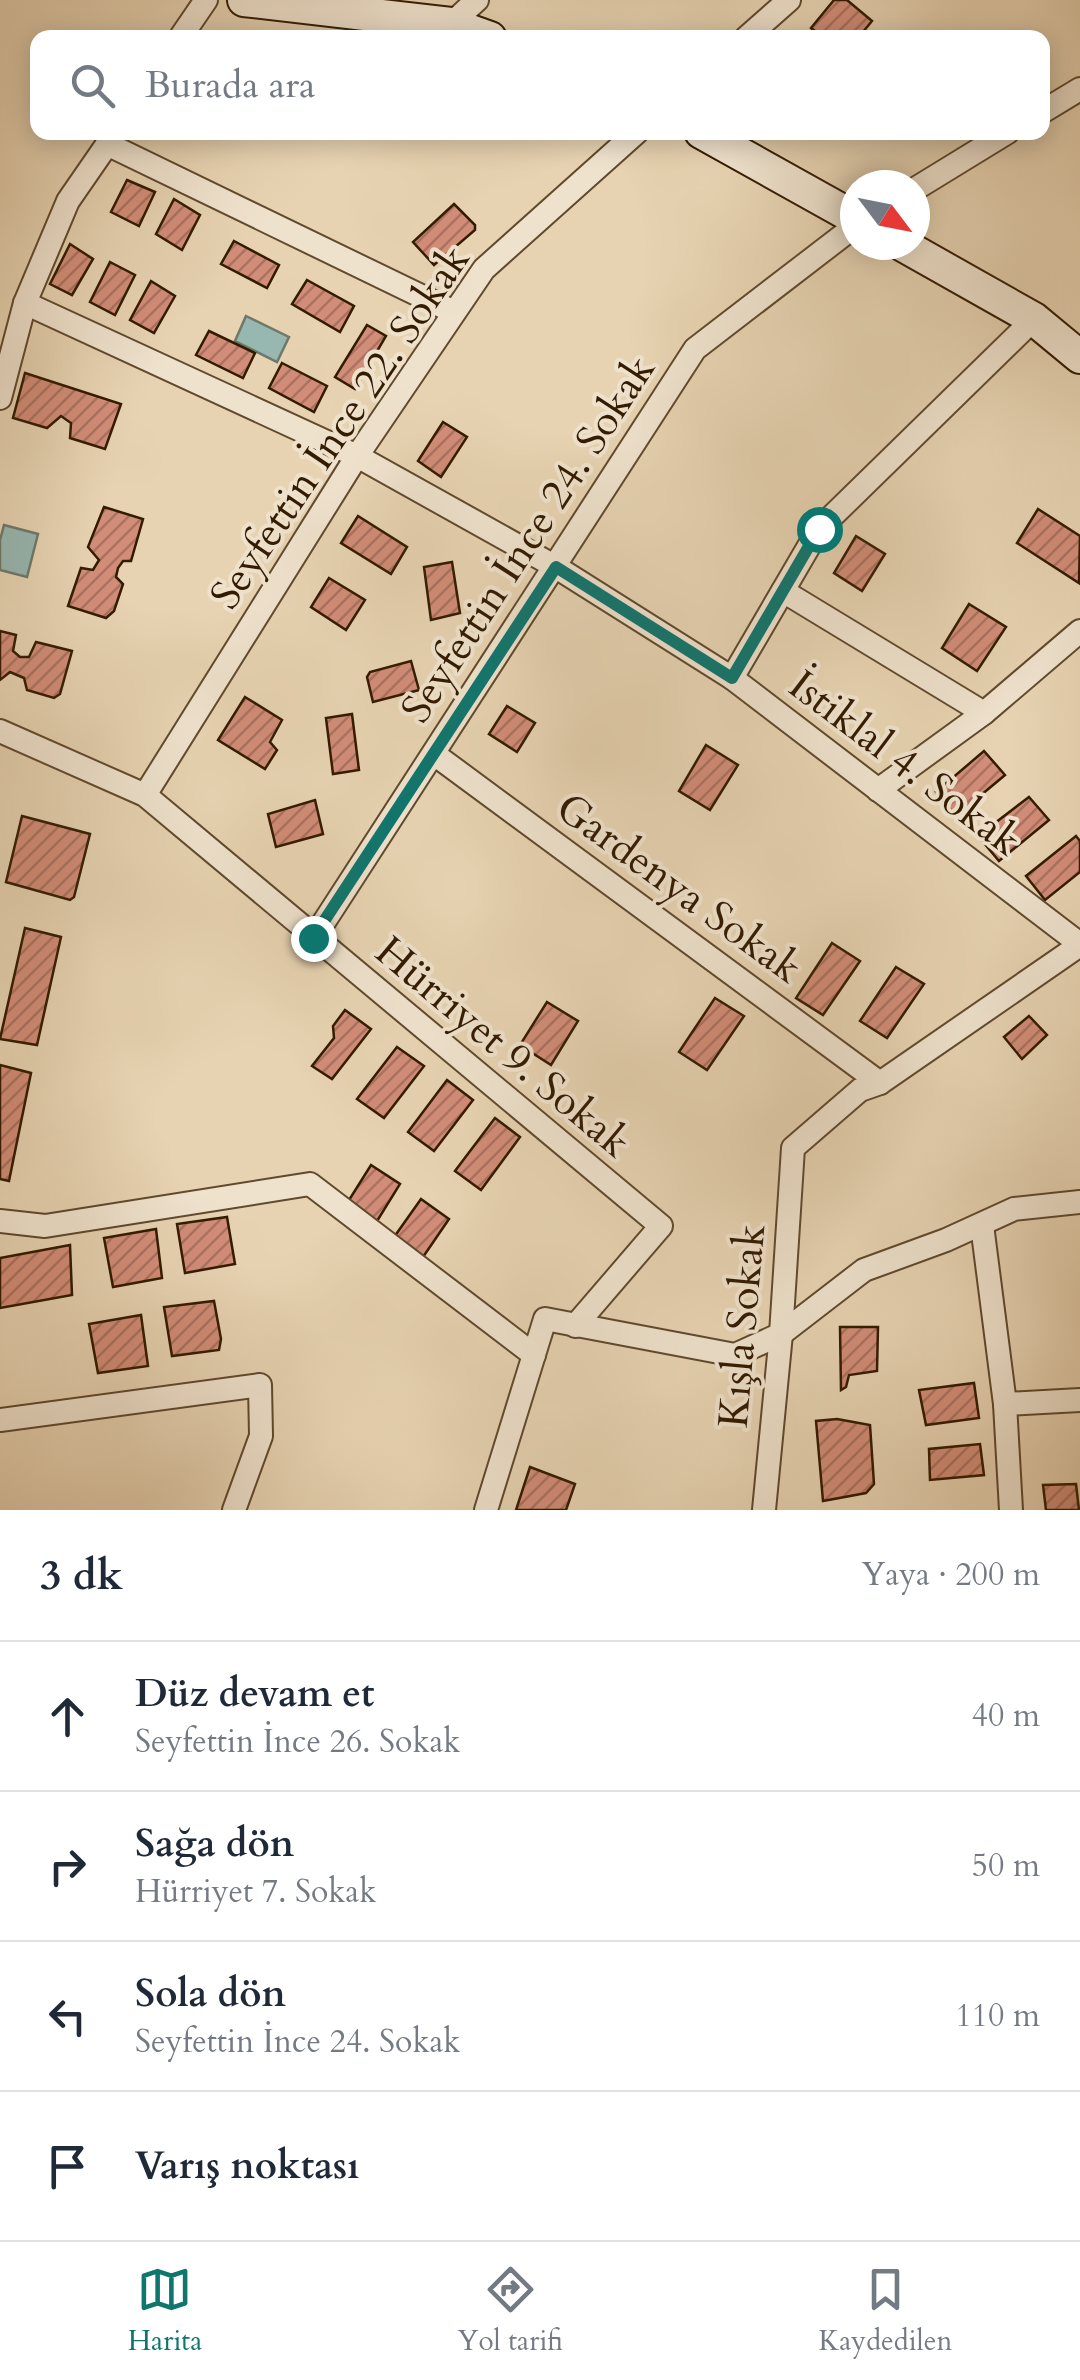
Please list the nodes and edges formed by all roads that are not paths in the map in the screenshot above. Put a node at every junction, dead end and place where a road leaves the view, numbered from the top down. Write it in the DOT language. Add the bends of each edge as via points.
graph roads {
  1 [pos="206,0"];
  2 [pos="244,0"];
  3 [pos="476,0"];
  4 [pos="789,0"];
  5 [pos="451,24"];
  6 [pos="185,30"];
  7 [pos="468,30"];
  8 [pos="755,30"];
  9 [pos="1080,89"];
  10 [pos="1050,107"];
  11 [pos="110,140"];
  12 [pos="115,140"];
  13 [pos="628,140"];
  14 [pos="716,140"];
  15 [pos="995,140"];
  16 [pos="930,179"];
  17 [pos="840,210"];
  18 [pos="840,238"];
  19 [pos="930,260"];
  20 [pos="26,303"];
  21 [pos="454,312"];
  22 [pos="1034,319"];
  23 [pos="1078,353"];
  24 [pos="0,398"];
  25 [pos="357,456"];
  26 [pos="556,567"];
  27 [pos="783,591"];
  28 [pos="1080,631"];
  29 [pos="732,678"];
  30 [pos="984,714"];
  31 [pos="0,731"];
  32 [pos="434,754"];
  33 [pos="878,790"];
  34 [pos="144,795"];
  35 [pos="313,938"];
  36 [pos="1080,945"];
  37 [pos="880,1083"];
  38 [pos="1080,1202"];
  39 [pos="0,1222"];
  40 [pos="982,1225"];
  41 [pos="574,1326"];
  42 [pos="782,1334"];
  43 [pos="534,1355"];
  44 [pos="1080,1400"];
  45 [pos="1005,1404"];
  46 [pos="0,1420"];
  47 [pos="234,1510"];
  48 [pos="486,1510"];
  49 [pos="764,1510"];
  50 [pos="1011,1510"];
  1 -- 6 [label="street"];
  2 -- 5 [label="main road"];
  3 -- 5 [label="street"];
  4 -- 8 [label="street"];
  5 -- 7 [label="main road"];
  9 -- 10 [label="street"];
  11 -- 20 [label="street" via="68,201"];
  12 -- 21 [label="street"];
  13 -- 21 [label="street, Seyfettin İnce 22. Sokak" via="484,269"];
  14 -- 17 [label="main road"];
  15 -- 16 [label="street"];
  18 -- 26 [label="street, Seyfettin İnce 24. Sokak" via="695,350"];
  19 -- 22 [label="main road"];
  20 -- 24 [label="street"];
  20 -- 25 [label="street, İstiklal 4. Sokak"];
  21 -- 25 [label="street, Seyfettin İnce 22. Sokak"];
  22 -- 23 [label="main road"];
  22 -- 27 [label="street" via="819,529"];
  25 -- 26 [label="street, İstiklal 4. Sokak"];
  25 -- 34 [label="street, Seyfettin İnce 22. Sokak"];
  26 -- 29 [label="street, İstiklal 4. Sokak"];
  26 -- 32 [label="street, Seyfettin İnce 24. Sokak"];
  27 -- 29 [label="street"];
  27 -- 30 [label="street"];
  28 -- 30 [label="street"];
  29 -- 33 [label="street, İstiklal 4. Sokak"];
  30 -- 33 [label="street"];
  31 -- 34 [label="street, Hürriyet 9. Sokak"];
  32 -- 35 [label="street, Seyfettin İnce 24. Sokak"];
  32 -- 37 [label="street, Gardenya Sokak"];
  33 -- 36 [label="street, İstiklal 4. Sokak"];
  34 -- 35 [label="street, Hürriyet 9. Sokak"];
  35 -- 41 [label="street, Hürriyet 9. Sokak" via="661,1226"];
  36 -- 37 [label="street"];
  37 -- 42 [label="street, Kışla Sokak" via="860,1090 793,1148"];
  38 -- 40 [label="street" via="1014,1209"];
  39 -- 43 [label="street" via="46,1226 310,1184"];
  40 -- 42 [label="street" via="864,1270"];
  40 -- 45 [label="street"];
  41 -- 42 [label="street" via="735,1354"];
  41 -- 43 [label="street" via="545,1319"];
  42 -- 49 [label="street, Kışla Sokak"];
  43 -- 48 [label="street"];
  44 -- 45 [label="street"];
  45 -- 50 [label="street"];
  46 -- 47 [label="street" via="260,1385 261,1436"];
}
